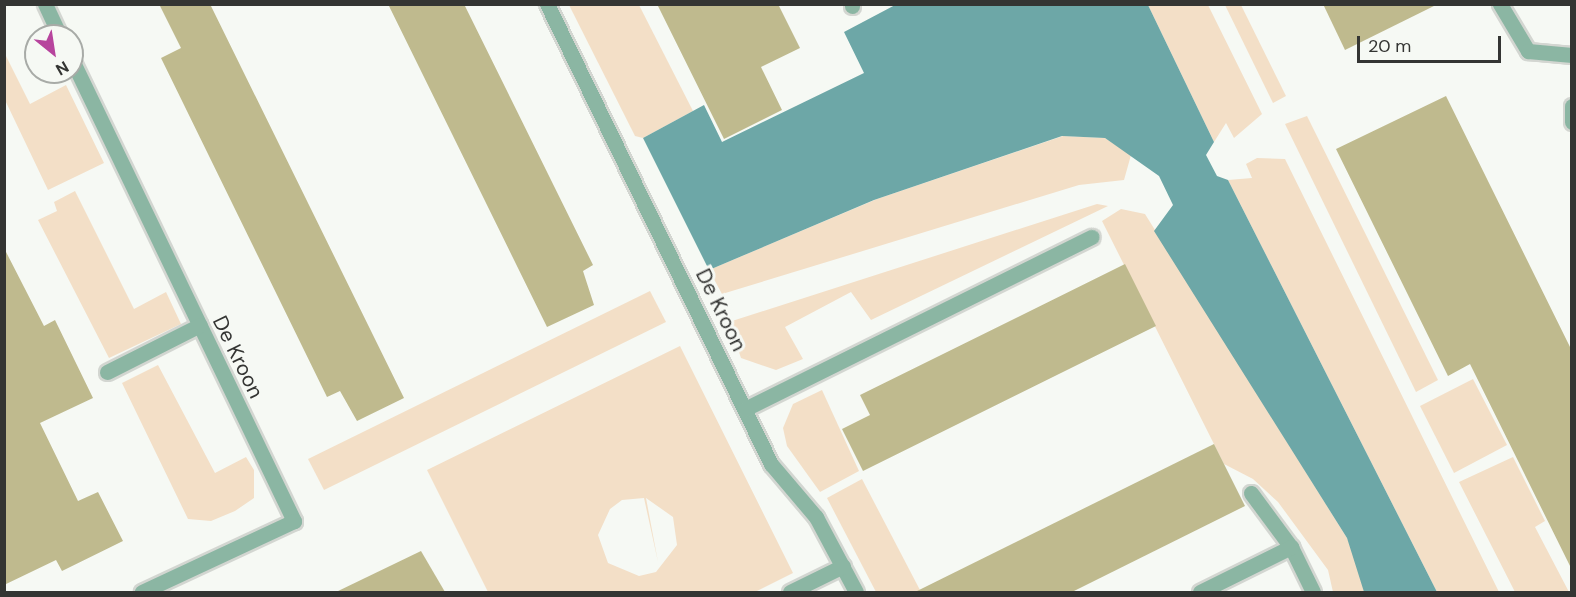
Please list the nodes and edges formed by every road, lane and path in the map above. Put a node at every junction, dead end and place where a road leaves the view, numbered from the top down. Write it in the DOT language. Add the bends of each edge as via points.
graph roads {
  1 [pos="45,4"];
  2 [pos="547,4"];
  3 [pos="1500,4"];
  4 [pos="54,24"];
  5 [pos="1572,55"];
  6 [pos="84,84"];
  7 [pos="1572,106"];
  8 [pos="1572,122"];
  9 [pos="1092,237"];
  10 [pos="200,326"];
  11 [pos="107,372"];
  12 [pos="745,409"];
  13 [pos="1251,493"];
  14 [pos="1291,547"];
  15 [pos="843,566"];
  16 [pos="1309,591"];
  17 [pos="142,592"];
  18 [pos="790,592"];
  19 [pos="855,592"];
  20 [pos="1200,592"];
  1 -- 4 [label="street"];
  2 -- 12 [label="street, De Kroon"];
  3 -- 5 [label="street" via="1528,51"];
  6 -- 10 [label="street, De Kroon"];
  7 -- 8 [label="street"];
  9 -- 12 [label="street"];
  10 -- 11 [label="street"];
  10 -- 17 [label="street, De Kroon" via="294,520"];
  12 -- 15 [label="street, De Kroon" via="771,464 816,517"];
  13 -- 14 [label="street"];
  14 -- 16 [label="street"];
  14 -- 20 [label="street"];
  15 -- 18 [label="street"];
  15 -- 19 [label="street, De Kroon"];
}
